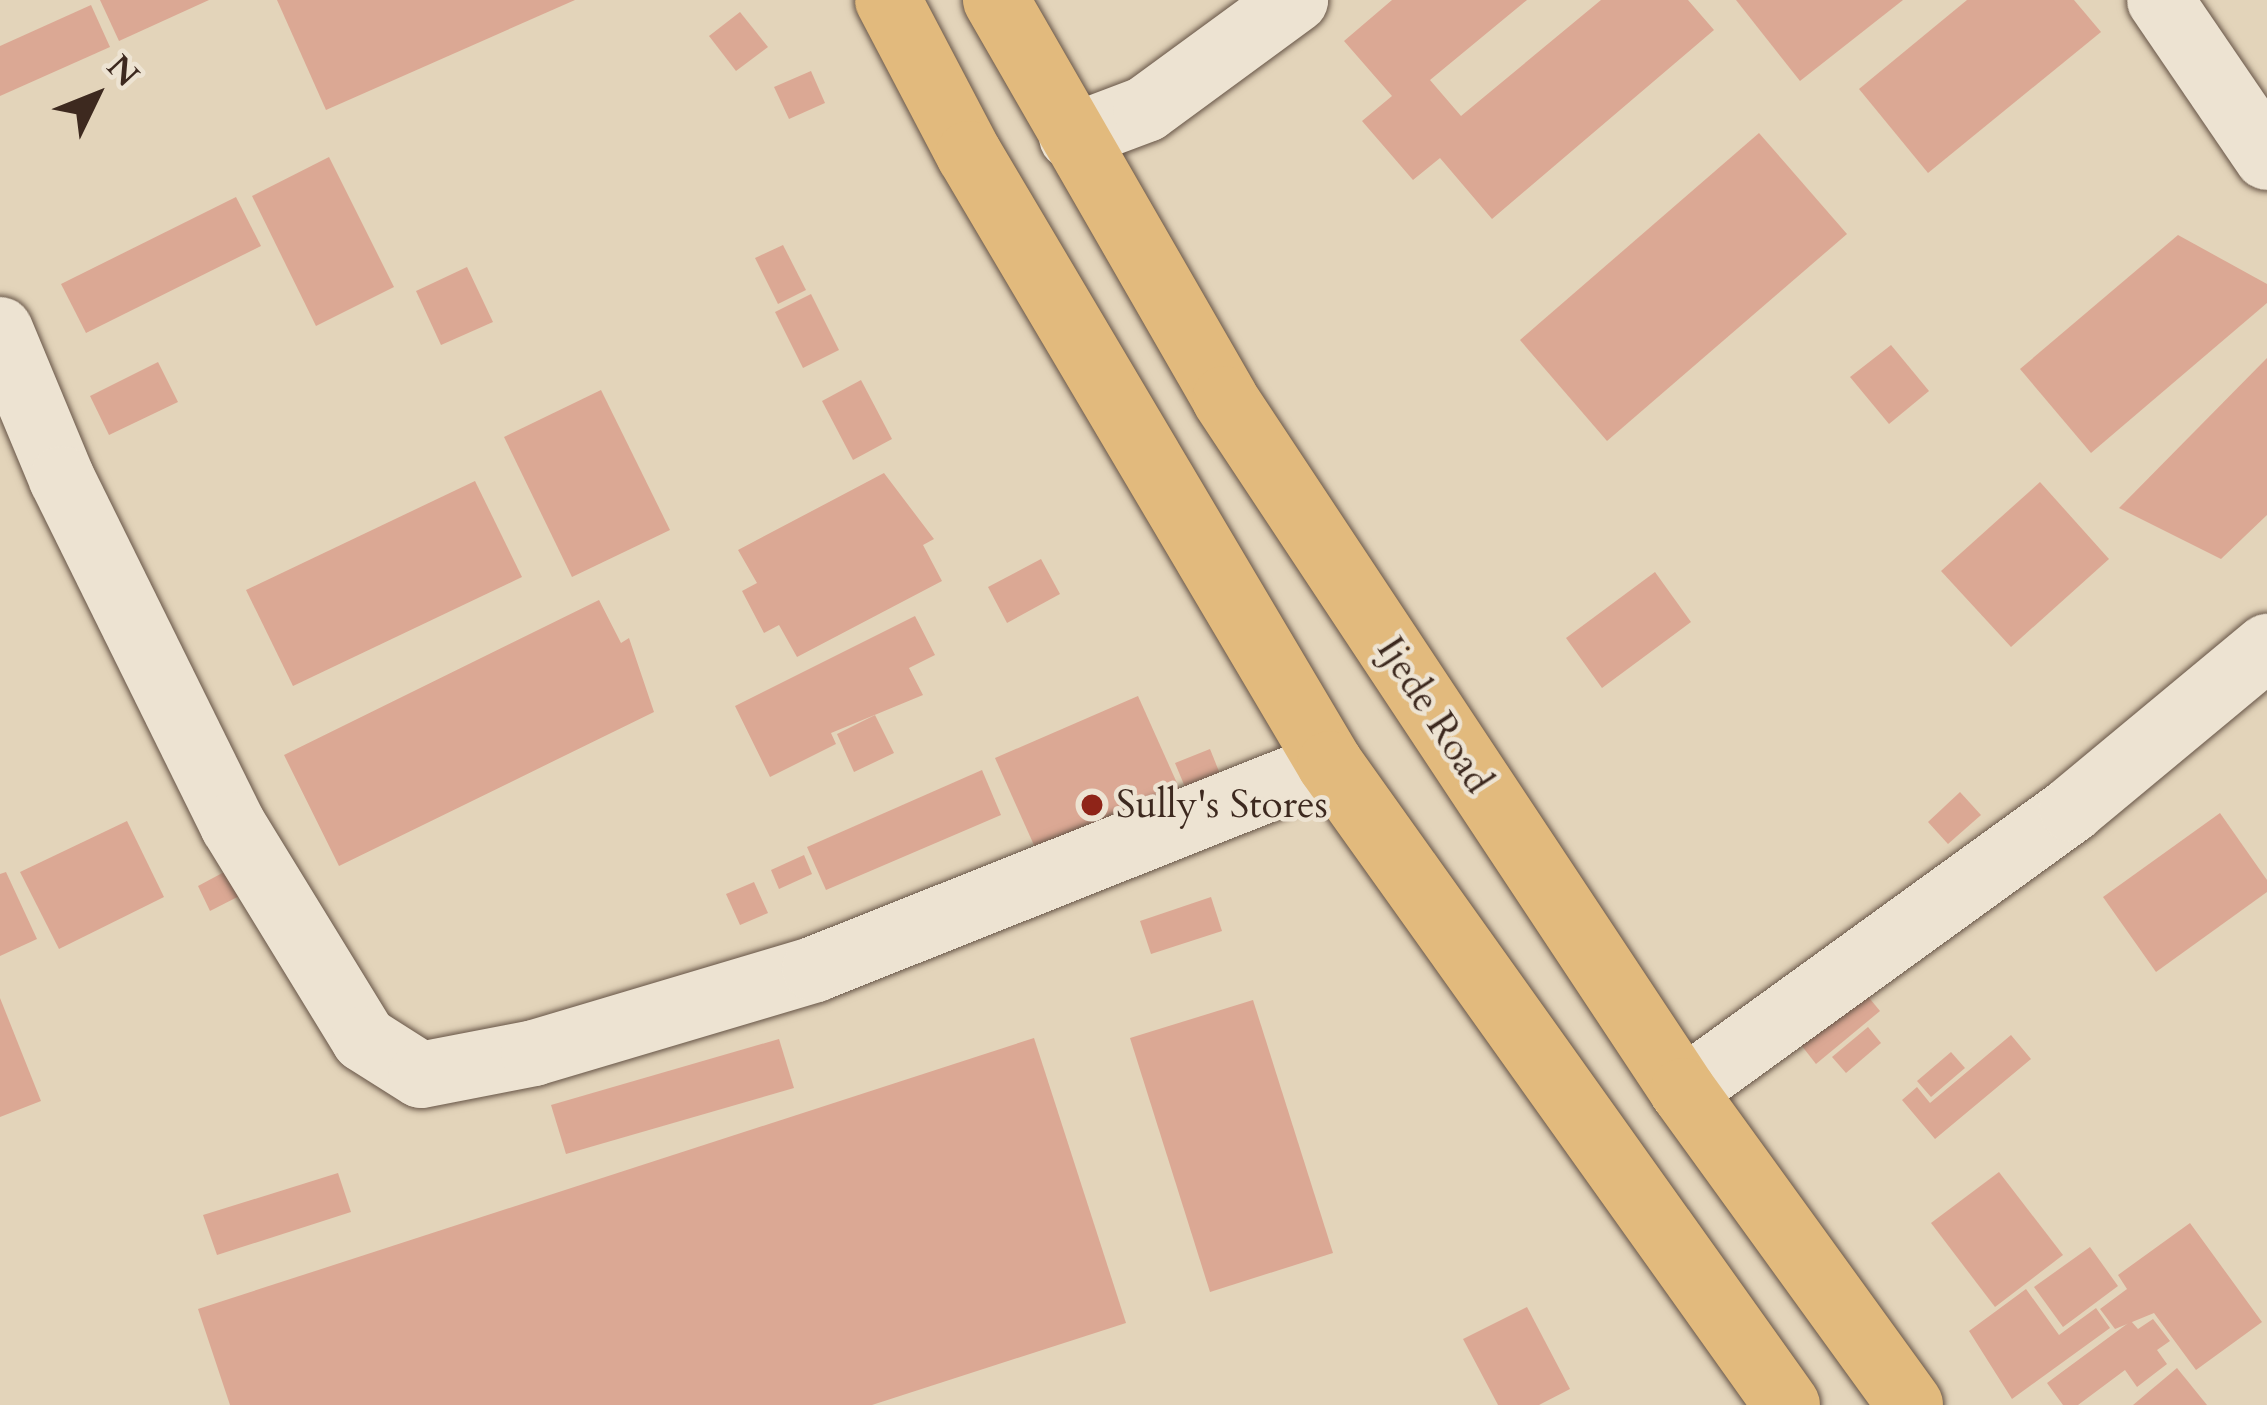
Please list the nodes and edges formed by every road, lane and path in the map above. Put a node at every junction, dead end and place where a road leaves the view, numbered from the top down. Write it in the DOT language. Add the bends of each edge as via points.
graph roads {
  1 [pos="888,0"];
  2 [pos="996,0"];
  3 [pos="1294,0"];
  4 [pos="2160,0"];
  5 [pos="1072,137"];
  6 [pos="2267,157"];
  7 [pos="0,330"];
  8 [pos="21,429"];
  9 [pos="2267,647"];
  10 [pos="1330,764"];
  11 [pos="1683,1091"];
  12 [pos="1787,1405"];
  13 [pos="1910,1405"];
  1 -- 10 [label="main road" via="969,154"];
  2 -- 5 [label="main road, Ijede Road"];
  3 -- 5 [label="street" via="1146,110"];
  4 -- 6 [label="street"];
  5 -- 11 [label="main road, Ijede Road" via="1225,399"];
  7 -- 8 [label="street"];
  8 -- 10 [label="street" via="62,479 232,825 364,1039 421,1075 534,1053 815,969"];
  9 -- 11 [label="street" via="2072,809"];
  10 -- 12 [label="main road"];
  11 -- 13 [label="main road, Ijede Road"];
}
